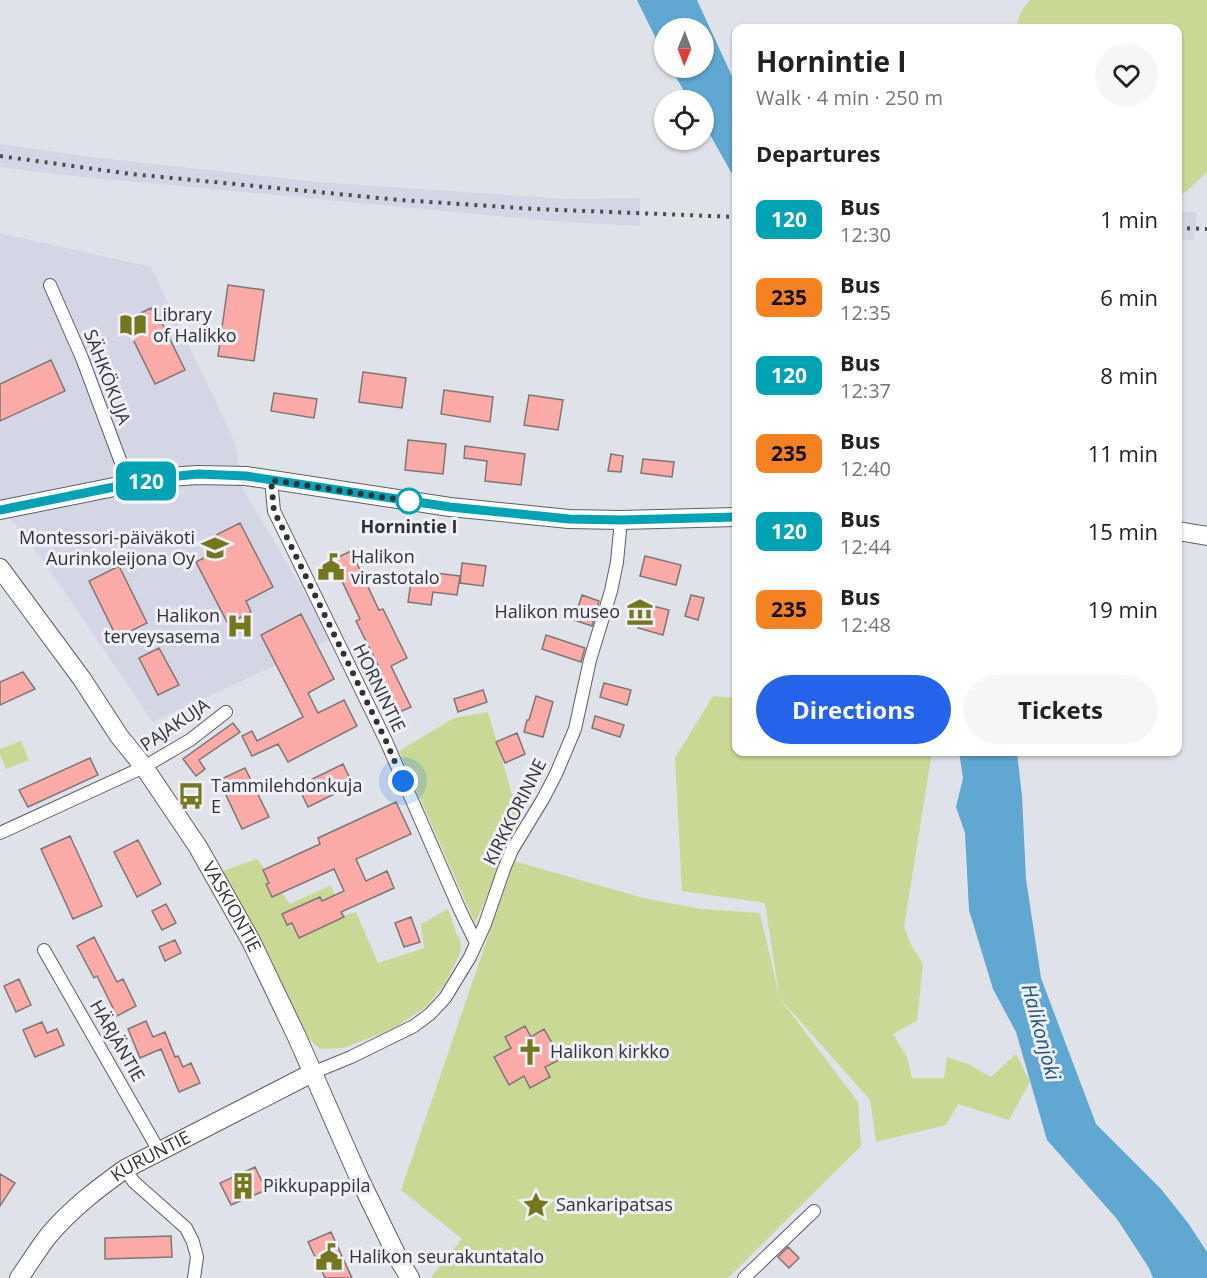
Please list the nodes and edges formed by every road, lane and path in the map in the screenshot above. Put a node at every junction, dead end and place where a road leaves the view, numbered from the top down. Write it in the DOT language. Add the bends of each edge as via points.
graph roads {
  1 [pos="50,285"];
  2 [pos="271,480"];
  3 [pos="129,484"];
  4 [pos="0,510"];
  5 [pos="732,517"];
  6 [pos="621,520"];
  7 [pos="1182,532"];
  8 [pos="1207,536"];
  9 [pos="0,568"];
  10 [pos="226,712"];
  11 [pos="144,767"];
  12 [pos="0,833"];
  13 [pos="477,943"];
  14 [pos="44,950"];
  15 [pos="312,1073"];
  16 [pos="159,1151"];
  17 [pos="125,1169"];
  18 [pos="814,1211"];
  19 [pos="19,1278"];
  20 [pos="194,1278"];
  21 [pos="410,1278"];
  22 [pos="744,1278"];
  1 -- 3 [label="street, SÄHKÖKUJA"];
  2 -- 3 [label="street" via="198,474"];
  2 -- 6 [label="street" via="450,507"];
  2 -- 13 [label="street, HORNINTIE" via="274,511 386,741"];
  3 -- 4 [label="street"];
  5 -- 6 [label="street"];
  6 -- 13 [label="street, KIRKKORINNE" via="618,562 574,729 556,774 512,850"];
  7 -- 8 [label="street"];
  9 -- 11 [label="street, VASKIONTIE"];
  10 -- 11 [label="street, PAJAKUJA" via="190,740"];
  11 -- 12 [label="street, PAJAKUJA"];
  11 -- 15 [label="street, VASKIONTIE" via="198,847 251,941"];
  13 -- 15 [label="street, KIRKKORINNE" via="445,998 430,1014 414,1026"];
  14 -- 16 [label="street, HÄRJÄNTIE"];
  15 -- 16 [label="street, KURUNTIE"];
  15 -- 21 [label="street, VASKIONTIE"];
  16 -- 17 [label="street, KURUNTIE"];
  17 -- 19 [label="street, KURUNTIE" via="68,1215"];
  17 -- 20 [label="street" via="134,1182 186,1228 197,1257"];
  18 -- 22 [label="street"];
}
